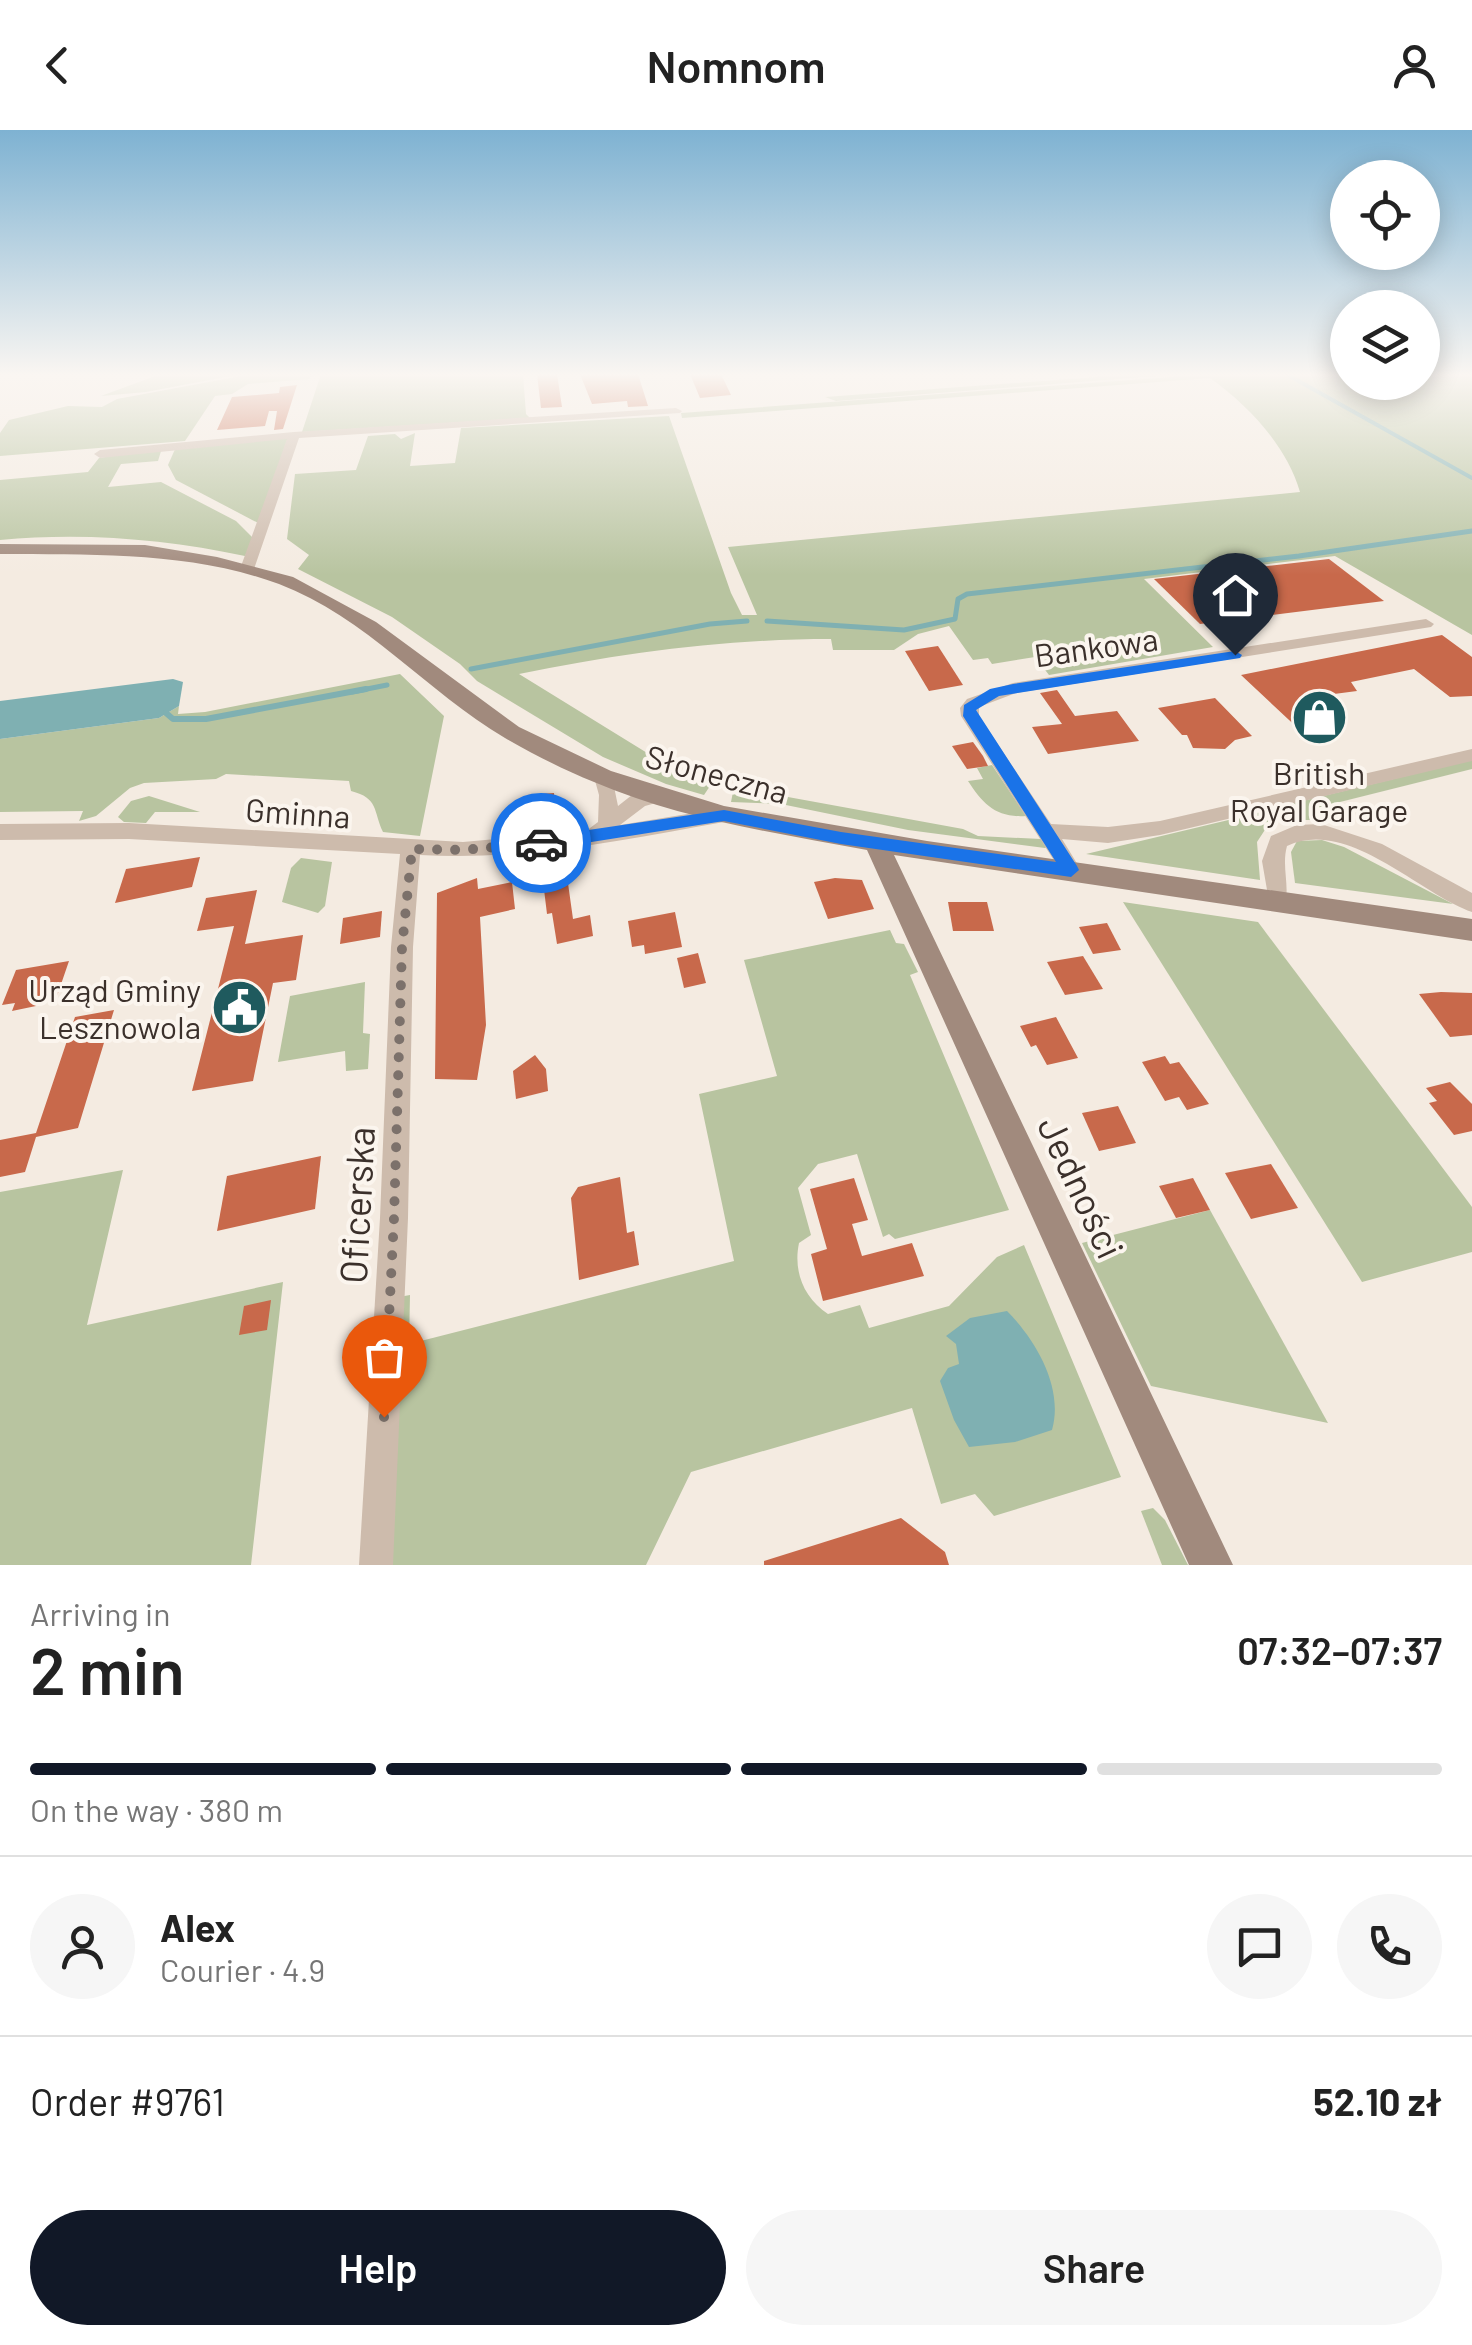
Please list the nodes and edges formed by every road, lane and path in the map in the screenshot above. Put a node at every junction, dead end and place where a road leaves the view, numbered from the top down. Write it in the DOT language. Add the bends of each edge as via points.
graph roads {
  1 [pos="233,441"];
  2 [pos="292,441"];
  3 [pos="100,454"];
  4 [pos="0,549"];
  5 [pos="248,569"];
  6 [pos="1426,624"];
  7 [pos="1472,755"];
  8 [pos="603,777"];
  9 [pos="656,796"];
  10 [pos="1270,803"];
  11 [pos="724,816"];
  12 [pos="1296,830"];
  13 [pos="1048,831"];
  14 [pos="0,832"];
  15 [pos="601,832"];
  16 [pos="628,832"];
  17 [pos="876,843"];
  18 [pos="412,849"];
  19 [pos="1071,870"];
  20 [pos="1277,901"];
  21 [pos="1472,903"];
  22 [pos="1472,930"];
  23 [pos="376,1565"];
  24 [pos="1211,1565"];
  1 -- 3 [label="street"];
  2 -- 5 [label="street"];
  4 -- 5 [label="main road, Słoneczna" via="145,550"];
  5 -- 8 [label="main road, Słoneczna" via="332,602 511,732"];
  6 -- 13 [label="street, Bankowa" via="1013,688 974,703 970,716"];
  7 -- 10 [label="street"];
  8 -- 9 [label="main road, Słoneczna"];
  8 -- 15 [label="street" via="608,796"];
  9 -- 11 [label="main road, Słoneczna"];
  9 -- 15 [label="street, Gminna" via="640,800"];
  9 -- 16 [label="street"];
  10 -- 12 [label="street"];
  10 -- 13 [label="street" via="1108,835"];
  11 -- 16 [label="street, Gminna"];
  11 -- 17 [label="main road, Słoneczna"];
  12 -- 20 [label="street" via="1278,841 1272,860"];
  12 -- 21 [label="street" via="1349,838"];
  13 -- 19 [label="street, Bankowa"];
  14 -- 18 [label="street, Gminna" via="129,831"];
  15 -- 16 [label="street, Gminna"];
  15 -- 18 [label="street, Gminna" via="463,850"];
  17 -- 19 [label="main road, Słoneczna"];
  17 -- 24 [label="main road, Jedności"];
  18 -- 23 [label="street, Oficerska" via="402,947"];
  19 -- 20 [label="main road, Słoneczna"];
  20 -- 22 [label="main road, Słoneczna"];
}
